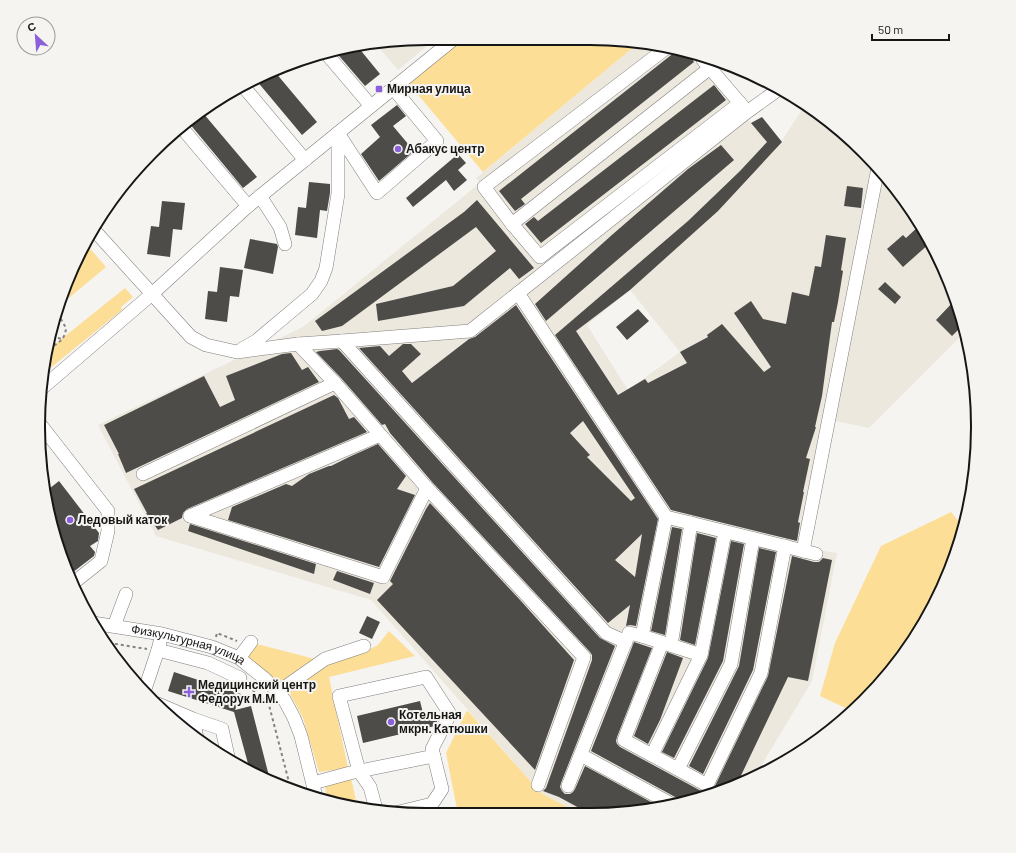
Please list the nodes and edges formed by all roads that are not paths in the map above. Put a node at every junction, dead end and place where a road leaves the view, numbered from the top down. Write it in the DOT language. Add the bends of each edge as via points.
graph roads {
  1 [pos="446,45"];
  2 [pos="662,52"];
  3 [pos="330,58"];
  4 [pos="707,64"];
  5 [pos="393,88"];
  6 [pos="247,90"];
  7 [pos="773,92"];
  8 [pos="371,106"];
  9 [pos="743,108"];
  10 [pos="185,132"];
  11 [pos="338,133"];
  12 [pos="305,160"];
  13 [pos="877,176"];
  14 [pos="260,196"];
  15 [pos="248,206"];
  16 [pos="512,224"];
  17 [pos="97,234"];
  18 [pos="285,244"];
  19 [pos="518,293"];
  20 [pos="152,294"];
  21 [pos="342,341"];
  22 [pos="298,344"];
  23 [pos="238,352"];
  24 [pos="47,383"];
  25 [pos="335,383"];
  26 [pos="45,431"];
  27 [pos="380,435"];
  28 [pos="143,474"];
  29 [pos="427,488"];
  30 [pos="666,517"];
  31 [pos="692,523"];
  32 [pos="725,532"];
  33 [pos="753,539"];
  34 [pos="785,546"];
  35 [pos="803,551"];
  36 [pos="816,554"];
  37 [pos="77,580"];
  38 [pos="126,594"];
  39 [pos="100,624"];
  40 [pos="114,626"];
  41 [pos="162,634"];
  42 [pos="642,636"];
  43 [pos="251,642"];
  44 [pos="626,642"];
  45 [pos="666,644"];
  46 [pos="364,646"];
  47 [pos="158,650"];
  48 [pos="701,655"];
  49 [pos="239,658"];
  50 [pos="240,678"];
  51 [pos="147,685"];
  52 [pos="278,692"];
  53 [pos="172,710"];
  54 [pos="193,719"];
  55 [pos="195,730"];
  56 [pos="228,752"];
  57 [pos="581,755"];
  58 [pos="652,755"];
  59 [pos="434,756"];
  60 [pos="678,769"];
  61 [pos="359,771"];
  62 [pos="314,783"];
  63 [pos="538,785"];
  64 [pos="568,786"];
  65 [pos="315,791"];
  66 [pos="665,801"];
  67 [pos="375,805"];
  68 [pos="417,808"];
  1 -- 5 [label="street"];
  2 -- 16 [label="street" via="484,187"];
  3 -- 8 [label="street"];
  4 -- 9 [label="street"];
  4 -- 16 [label="street"];
  5 -- 8 [label="street"];
  5 -- 11 [label="street" via="437,141 377,193"];
  6 -- 12 [label="street"];
  7 -- 9 [label="street"];
  8 -- 11 [label="street"];
  9 -- 16 [label="street" via="540,257"];
  9 -- 19 [label="street"];
  10 -- 15 [label="street"];
  11 -- 12 [label="street"];
  11 -- 23 [label="street" via="338,194 326,268 321,281 312,294 256,341"];
  12 -- 14 [label="street"];
  13 -- 35 [label="street"];
  14 -- 15 [label="street"];
  14 -- 18 [label="street" via="280,227"];
  15 -- 20 [label="street"];
  17 -- 20 [label="street"];
  19 -- 21 [label="street" via="470,331"];
  19 -- 30 [label="street"];
  20 -- 23 [label="street" via="191,337 206,345"];
  20 -- 24 [label="street"];
  21 -- 22 [label="street"];
  21 -- 44 [label="street" via="606,633"];
  22 -- 23 [label="street"];
  22 -- 25 [label="street"];
  25 -- 27 [label="street"];
  25 -- 28 [label="street"];
  26 -- 37 [label="street" via="108,511 108,531 101,561"];
  27 -- 29 [label="street"];
  27 -- 29 [label="street" via="190,516 383,577"];
  29 -- 63 [label="street" via="584,657"];
  30 -- 31 [label="street"];
  30 -- 42 [label="street"];
  31 -- 32 [label="street"];
  31 -- 45 [label="street"];
  32 -- 33 [label="street"];
  32 -- 48 [label="street"];
  33 -- 34 [label="street"];
  33 -- 60 [label="street" via="731,664"];
  34 -- 35 [label="street"];
  34 -- 60 [label="street" via="758,680 707,785"];
  35 -- 36 [label="street"];
  38 -- 40 [label="street"];
  39 -- 40 [label="street, Физкультурная улица"];
  40 -- 41 [label="street, Физкультурная улица"];
  41 -- 47 [label="street"];
  41 -- 49 [label="street, Физкультурная улица" via="212,646"];
  42 -- 44 [label="street" via="630,632"];
  42 -- 45 [label="street"];
  43 -- 49 [label="street"];
  44 -- 57 [label="street"];
  45 -- 48 [label="street"];
  45 -- 58 [label="street" via="624,740"];
  46 -- 52 [label="street" via="326,659"];
  47 -- 50 [label="street" via="208,663"];
  47 -- 51 [label="street"];
  48 -- 58 [label="street"];
  49 -- 52 [label="street, Физкультурная улица"];
  52 -- 62 [label="street, Физкультурная улица" via="294,718"];
  53 -- 54 [label="street"];
  54 -- 55 [label="street"];
  54 -- 56 [label="street" via="222,729"];
  57 -- 64 [label="street"];
  57 -- 66 [label="street"];
  58 -- 60 [label="street"];
  59 -- 61 [label="street"];
  59 -- 61 [label="street" via="432,749 450,714 426,677 339,696"];
  59 -- 68 [label="street" via="442,789 432,804"];
  61 -- 62 [label="street"];
  61 -- 67 [label="street" via="370,787"];
  62 -- 65 [label="street, Физкультурная улица"];
}
